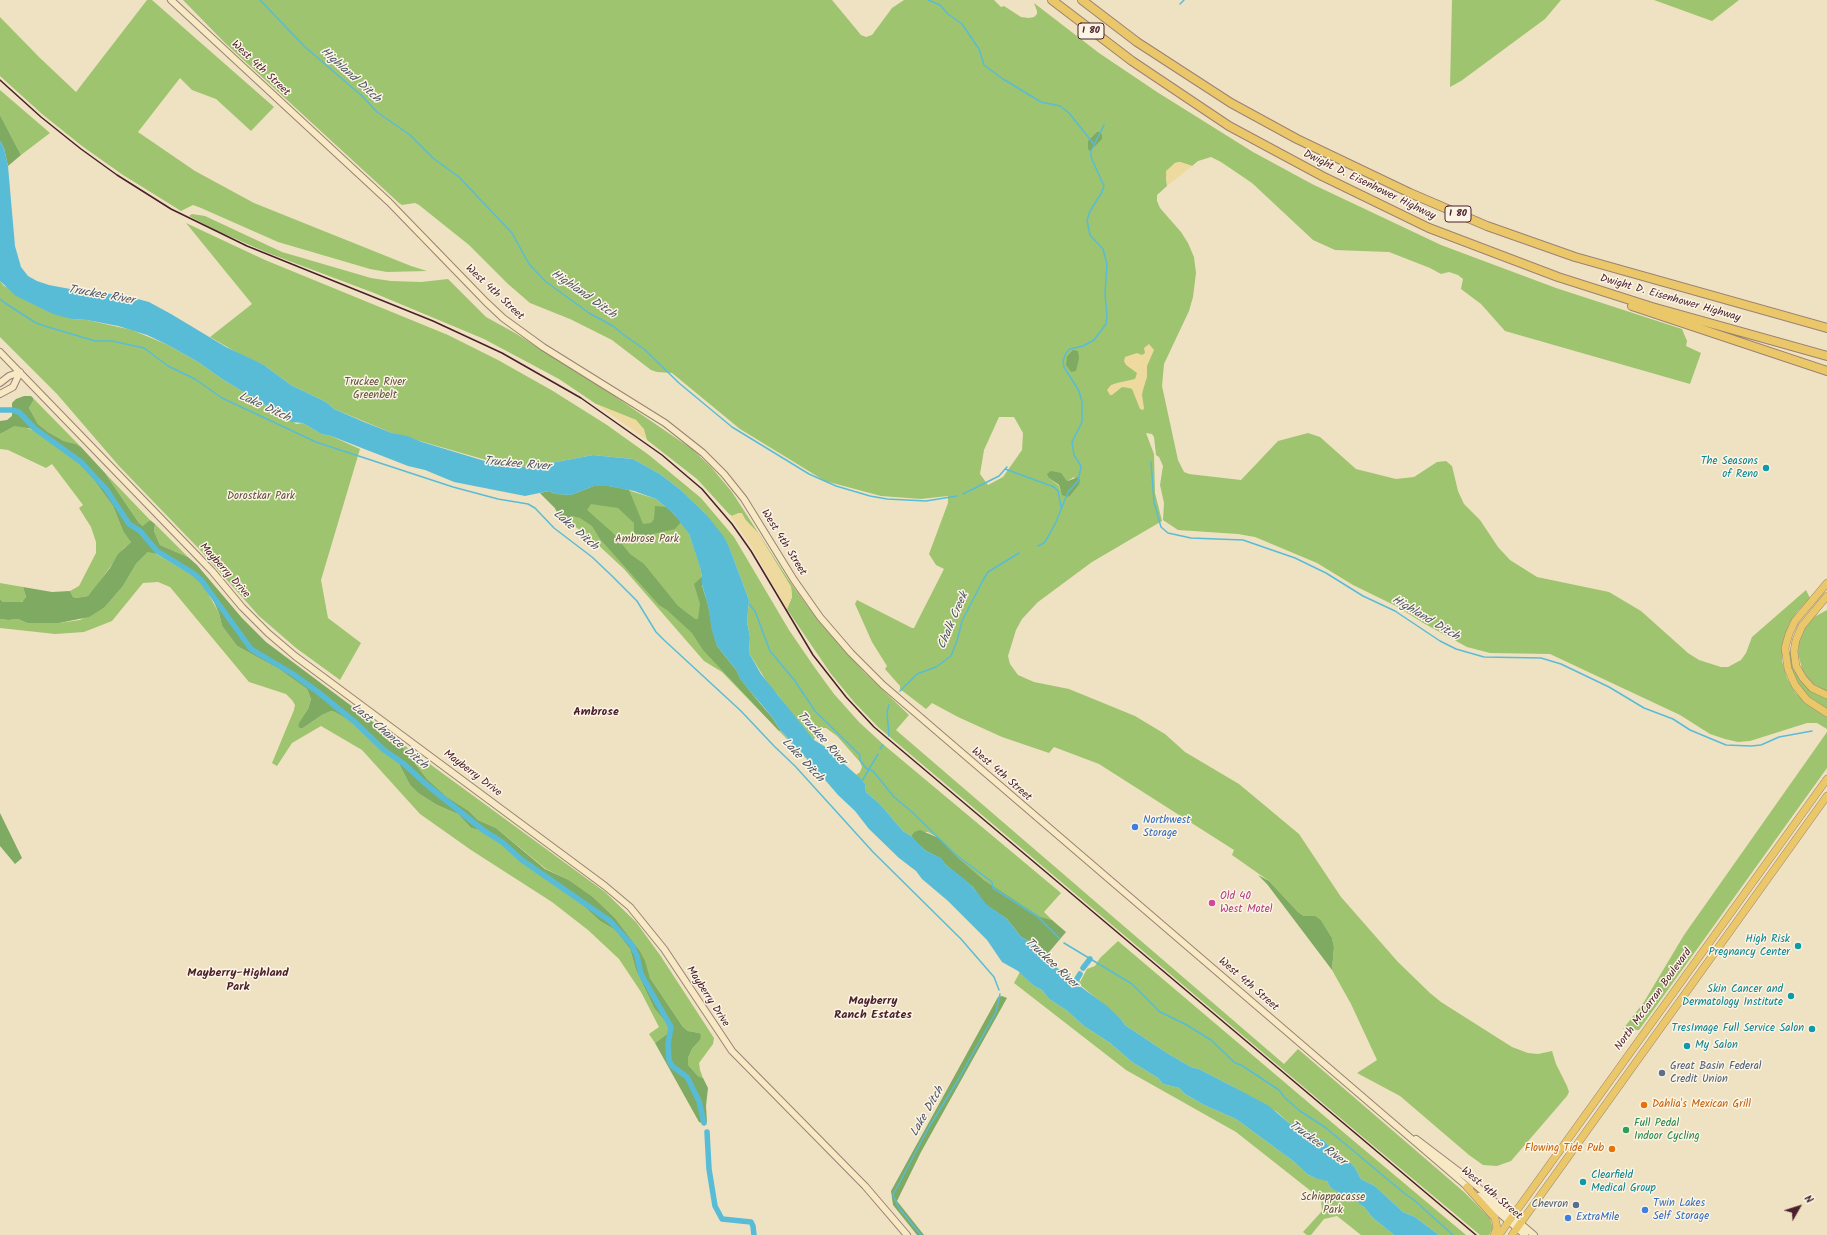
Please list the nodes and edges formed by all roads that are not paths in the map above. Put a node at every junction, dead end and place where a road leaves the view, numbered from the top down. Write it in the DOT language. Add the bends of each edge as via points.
graph roads {
  1 [pos="171,0"];
  2 [pos="1052,0"];
  3 [pos="1082,0"];
  4 [pos="1480,248"];
  5 [pos="1827,328"];
  6 [pos="0,352"];
  7 [pos="1827,356"];
  8 [pos="1827,371"];
  9 [pos="20,372"];
  10 [pos="0,382"];
  11 [pos="0,394"];
  12 [pos="1827,583"];
  13 [pos="1827,596"];
  14 [pos="1827,605"];
  15 [pos="1806,619"];
  16 [pos="1827,695"];
  17 [pos="1827,713"];
  18 [pos="1827,779"];
  19 [pos="1827,796"];
  20 [pos="1614,1074"];
  21 [pos="1624,1079"];
  22 [pos="1372,1106"];
  23 [pos="1467,1186"];
  24 [pos="1511,1219"];
  25 [pos="1519,1226"];
  26 [pos="1498,1233"];
  27 [pos="907,1235"];
  28 [pos="1512,1235"];
  29 [pos="1525,1235"];
  30 [pos="1534,1235"];
  1 -- 22 [label="main road, West 4th Street" via="401,214 503,318 543,347 665,423 703,453 744,499 794,580 820,616 866,669"];
  2 -- 4 [label="highway, Dwight D. Eisenhower Highway / I 80" via="1132,62 1229,126 1322,176 1429,228"];
  3 -- 5 [label="highway, Dwight D. Eisenhower Highway / I 80" via="1137,42 1232,103 1297,139 1410,194 1487,226 1575,257"];
  4 -- 7 [label="highway, Dwight D. Eisenhower Highway / I 80" via="1612,294"];
  4 -- 8 [label="highway" via="1498,259 1540,275"];
  6 -- 9 [label="main road, Mayberry Drive"];
  9 -- 10 [label="main road"];
  9 -- 11 [label="main road" via="14,387"];
  9 -- 27 [label="main road, Mayberry Drive" via="212,571 268,633 630,906 664,949 735,1055 861,1182"];
  12 -- 17 [label="main road" via="1794,621 1786,648 1788,669 1795,685 1807,700"];
  13 -- 15 [label="main road"];
  14 -- 15 [label="main road"];
  15 -- 16 [label="main road" via="1794,646 1796,666 1807,684"];
  18 -- 20 [label="main road, North McCarran Boulevard"];
  19 -- 21 [label="main road, North McCarran Boulevard"];
  20 -- 21 [label="main road"];
  20 -- 24 [label="main road, North McCarran Boulevard"];
  21 -- 25 [label="main road, North McCarran Boulevard"];
  22 -- 23 [label="main road, West 4th Street"];
  22 -- 24 [label="main road, West 4th Street" via="1466,1177"];
  23 -- 24 [label="main road, West 4th Street"];
  23 -- 26 [label="main road" via="1495,1218"];
  24 -- 25 [label="main road, West 4th Street"];
  24 -- 26 [label="main road, North McCarran Boulevard"];
  25 -- 28 [label="main road, North McCarran Boulevard"];
  25 -- 29 [label="main road, West 4th Street"];
  25 -- 30 [label="main road, West 4th Street"];
}
